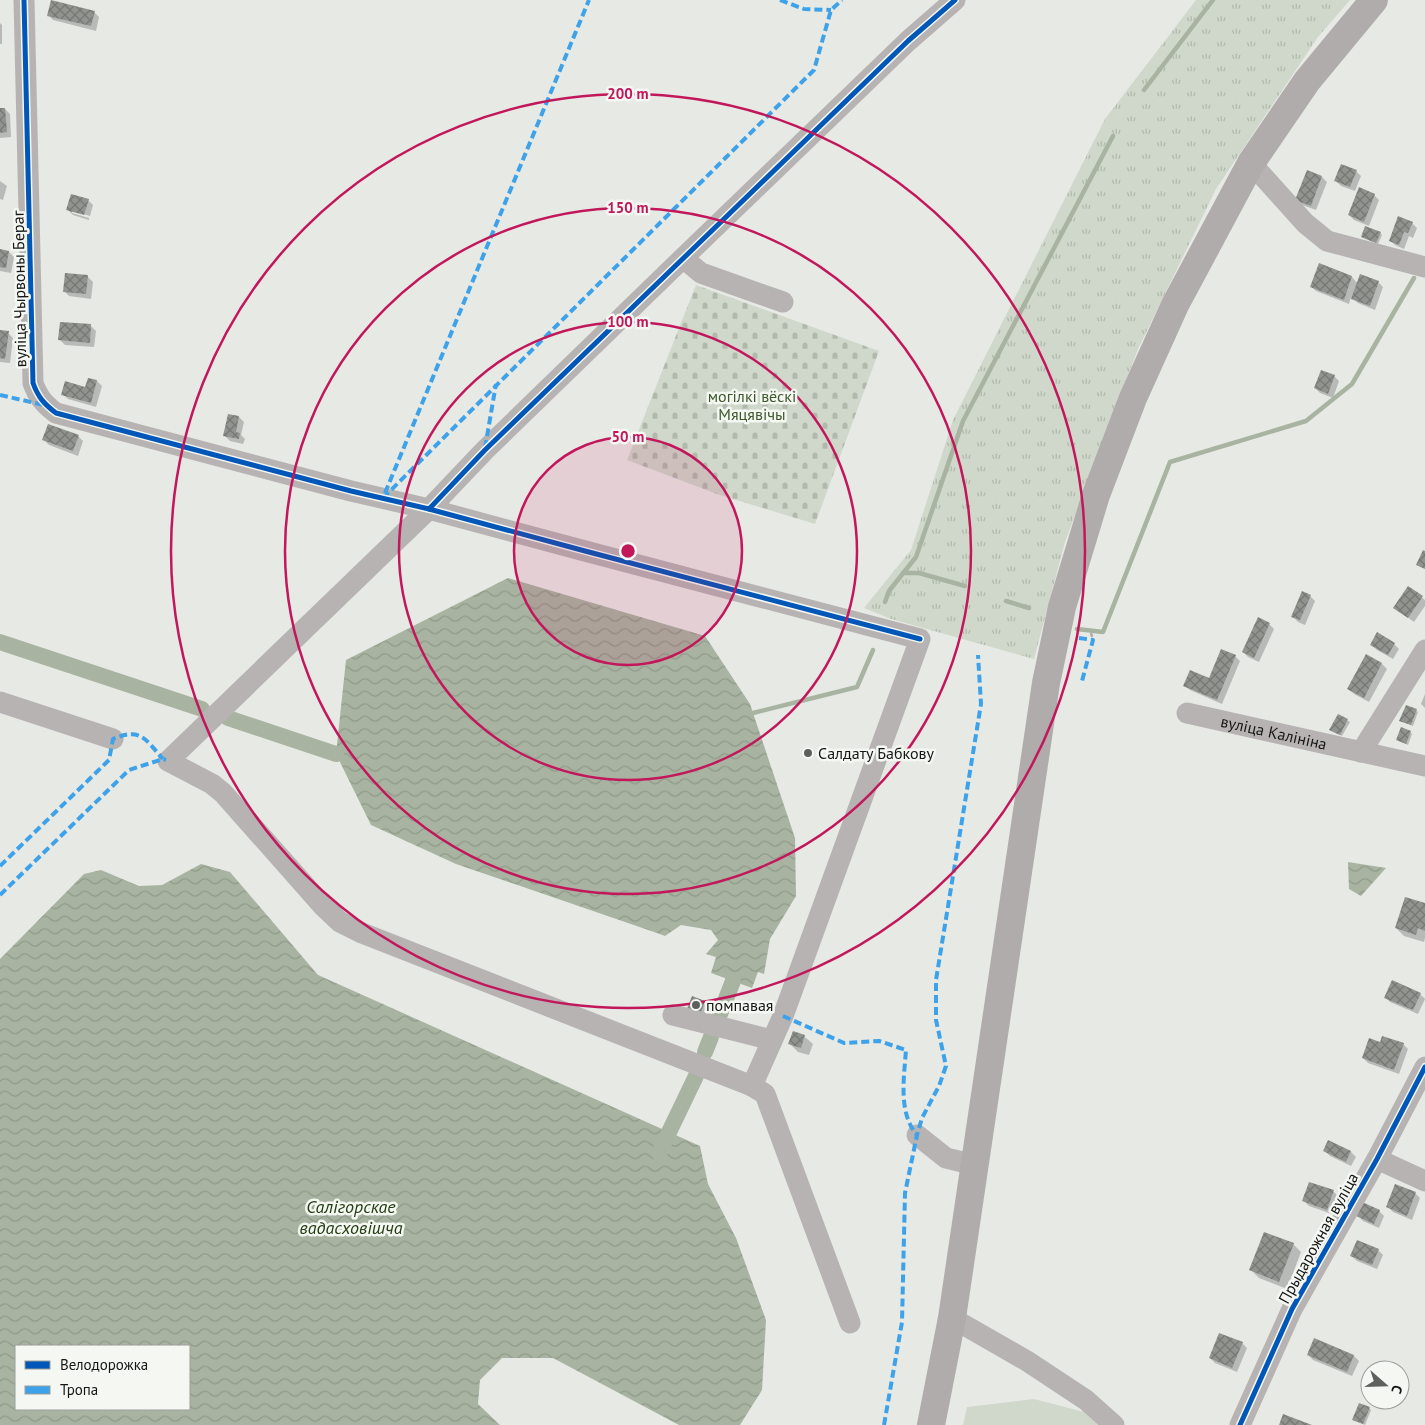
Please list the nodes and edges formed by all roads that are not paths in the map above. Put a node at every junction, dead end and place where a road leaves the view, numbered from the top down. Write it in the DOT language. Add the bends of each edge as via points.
graph roads {
  1 [pos="24,0"];
  2 [pos="955,0"];
  3 [pos="1374,0"];
  4 [pos="1251,163"];
  5 [pos="683,258"];
  6 [pos="1425,267"];
  7 [pos="783,302"];
  8 [pos="429,509"];
  9 [pos="1425,650"];
  10 [pos="0,702"];
  11 [pos="1187,713"];
  12 [pos="113,740"];
  13 [pos="1361,752"];
  14 [pos="1425,766"];
  15 [pos="673,1015"];
  16 [pos="772,1040"];
  17 [pos="1425,1067"];
  18 [pos="752,1086"];
  19 [pos="917,1135"];
  20 [pos="1377,1159"];
  21 [pos="975,1166"];
  22 [pos="1425,1181"];
  23 [pos="952,1318"];
  24 [pos="850,1323"];
  25 [pos="931,1425"];
  26 [pos="1114,1425"];
  27 [pos="1240,1425"];
  1 -- 8 [label="street, вуліца Чырвоны Бераг" via="34,383 44,405 56,413"];
  2 -- 5 [label="street" via="908,41"];
  3 -- 4 [label="main road" via="1307,81"];
  4 -- 6 [label="street" via="1305,223 1327,241"];
  4 -- 21 [label="main road" via="1175,305 1133,398 1096,495 1062,607 1046,683"];
  5 -- 7 [label="street" via="700,273"];
  5 -- 8 [label="street" via="485,450"];
  8 -- 16 [label="street, вуліца Чырвоны Бераг" via="920,639"];
  8 -- 18 [label="street" via="168,761 223,793 340,922"];
  9 -- 13 [label="street"];
  10 -- 12 [label="street"];
  11 -- 13 [label="street, вуліца Калініна"];
  13 -- 14 [label="street, вуліца Калініна"];
  15 -- 16 [label="street"];
  16 -- 18 [label="street"];
  17 -- 20 [label="street, Прыдарожная вуліца"];
  18 -- 24 [label="street" via="765,1094"];
  19 -- 21 [label="street" via="946,1158"];
  20 -- 22 [label="street"];
  20 -- 27 [label="street, Прыдарожная вуліца" via="1292,1309"];
  21 -- 23 [label="main road"];
  23 -- 25 [label="main road"];
  23 -- 26 [label="street" via="1086,1400"];
}
